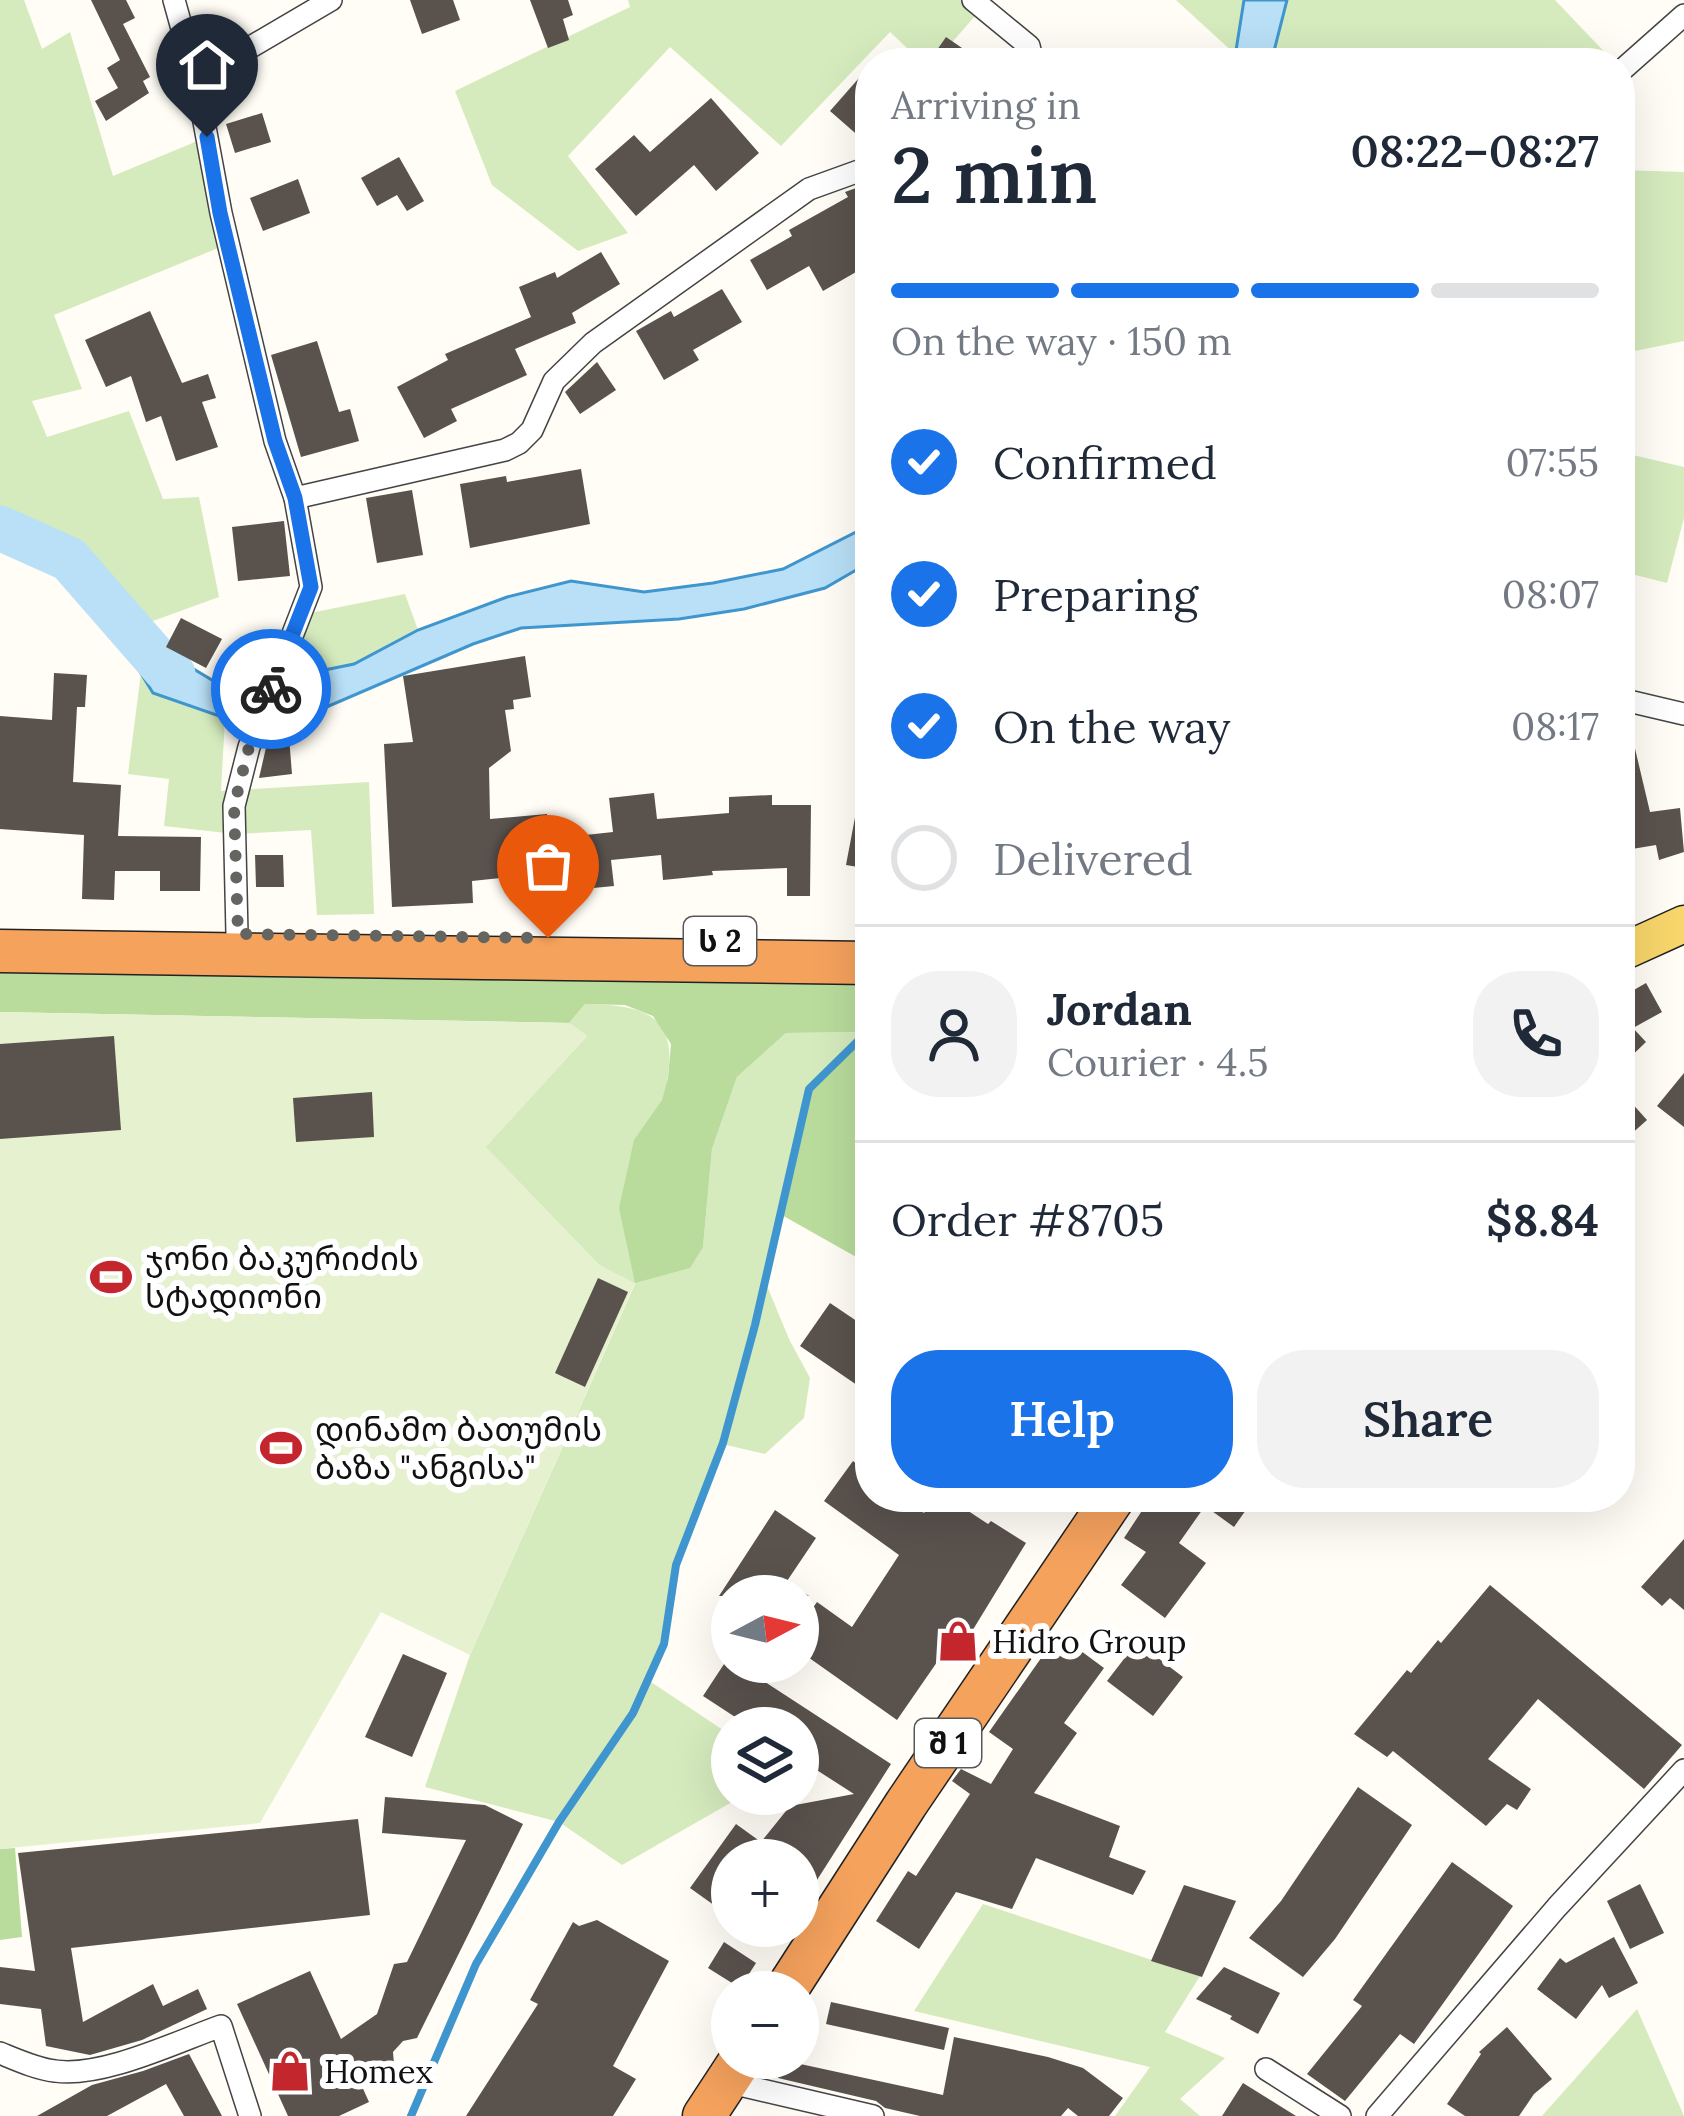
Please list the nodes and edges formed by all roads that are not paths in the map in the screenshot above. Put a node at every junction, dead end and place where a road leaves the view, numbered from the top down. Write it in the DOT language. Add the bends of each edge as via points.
graph roads {
  1 [pos="174,0"];
  2 [pos="331,0"];
  3 [pos="973,0"];
  4 [pos="1684,15"];
  5 [pos="1029,48"];
  6 [pos="1635,58"];
  7 [pos="196,79"];
  8 [pos="855,172"];
  9 [pos="295,498"];
  10 [pos="1635,703"];
  11 [pos="1684,714"];
  12 [pos="1684,920"];
  13 [pos="1635,928"];
  14 [pos="0,931"];
  15 [pos="238,934"];
  16 [pos="855,941"];
  17 [pos="1635,945"];
  18 [pos="0,951"];
  19 [pos="855,963"];
  20 [pos="1104,1512"];
  21 [pos="1684,1770"];
  22 [pos="799,1971"];
  23 [pos="0,2053"];
  24 [pos="1266,2069"];
  25 [pos="724,2085"];
  26 [pos="250,2116"];
  27 [pos="873,2116"];
  28 [pos="1340,2116"];
  29 [pos="1377,2116"];
  1 -- 7 [label="street"];
  2 -- 7 [label="street"];
  3 -- 5 [label="street"];
  4 -- 6 [label="street"];
  7 -- 9 [label="street" via="220,213"];
  8 -- 9 [label="street" via="809,189 593,343 554,381 519,443"];
  9 -- 15 [label="street" via="311,587 234,806"];
  10 -- 11 [label="street"];
  12 -- 13 [label="main road"];
  12 -- 17 [label="main road"];
  14 -- 15 [label="highway, ს 2"];
  15 -- 16 [label="highway, ს 2"];
  18 -- 19 [label="highway, ს 2"];
  20 -- 22 [label="highway, შ 1"];
  21 -- 29 [label="street"];
  23 -- 26 [label="street" via="83,2071 221,2026"];
  24 -- 28 [label="street"];
  25 -- 27 [label="street"];
}
